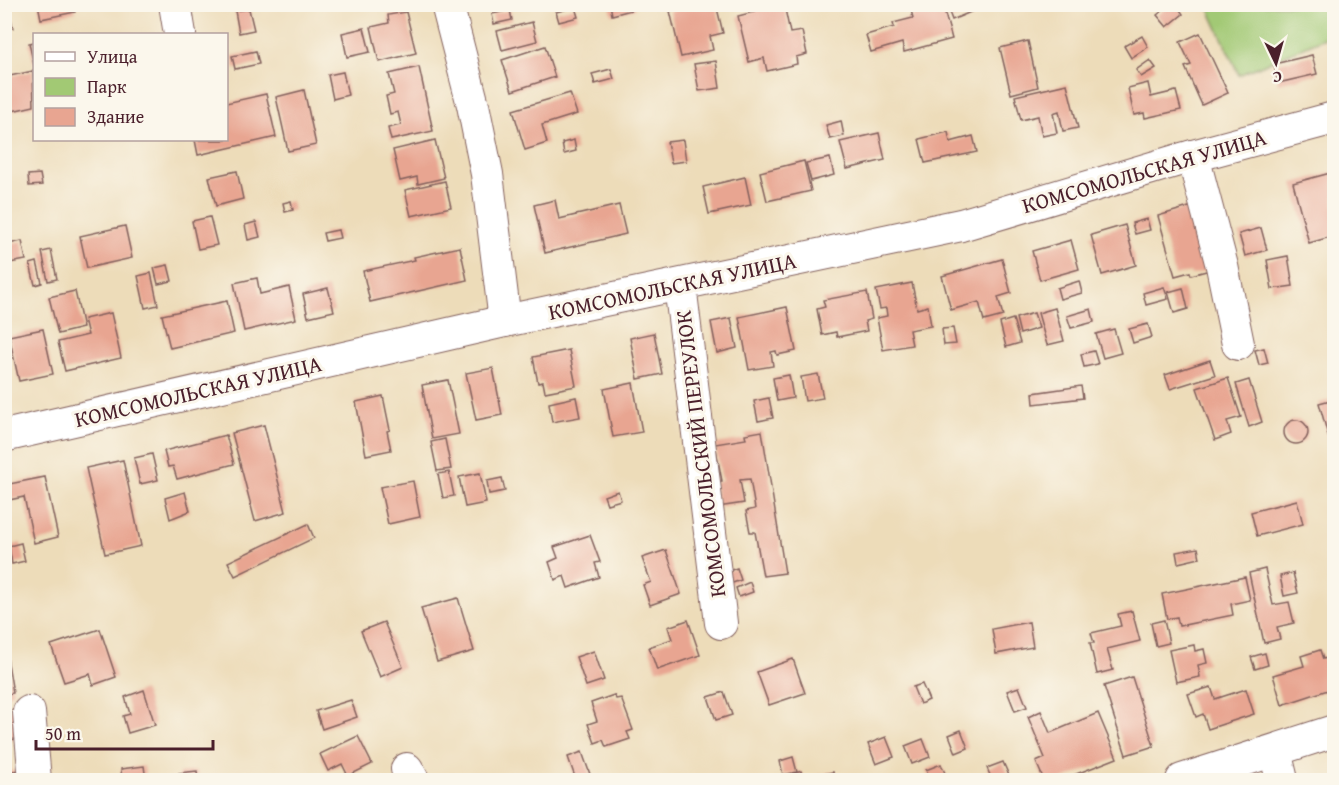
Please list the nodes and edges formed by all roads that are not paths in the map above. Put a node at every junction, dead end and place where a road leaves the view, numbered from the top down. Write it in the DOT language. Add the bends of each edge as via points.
graph roads {
  1 [pos="175,4"];
  2 [pos="447,4"];
  3 [pos="180,33"];
  4 [pos="1335,118"];
  5 [pos="1193,156"];
  6 [pos="680,285"];
  7 [pos="505,321"];
  8 [pos="1238,344"];
  9 [pos="4,436"];
  10 [pos="721,623"];
  11 [pos="29,712"];
  12 [pos="1335,731"];
  13 [pos="1279,766"];
  14 [pos="35,780"];
  15 [pos="1182,780"];
  1 -- 3 [label="street"];
  2 -- 7 [label="street" via="487,174"];
  4 -- 5 [label="street, КОМСОМОЛЬСКАЯ УЛИЦА"];
  5 -- 6 [label="street, КОМСОМОЛЬСКАЯ УЛИЦА" via="961,225"];
  5 -- 8 [label="street"];
  6 -- 7 [label="street, КОМСОМОЛЬСКАЯ УЛИЦА"];
  6 -- 10 [label="street, КОМСОМОЛЬСКИЙ ПЕРЕУЛОК"];
  7 -- 9 [label="street, КОМСОМОЛЬСКАЯ УЛИЦА"];
  11 -- 14 [label="street"];
  12 -- 13 [label="street"];
  13 -- 15 [label="street"];
}
